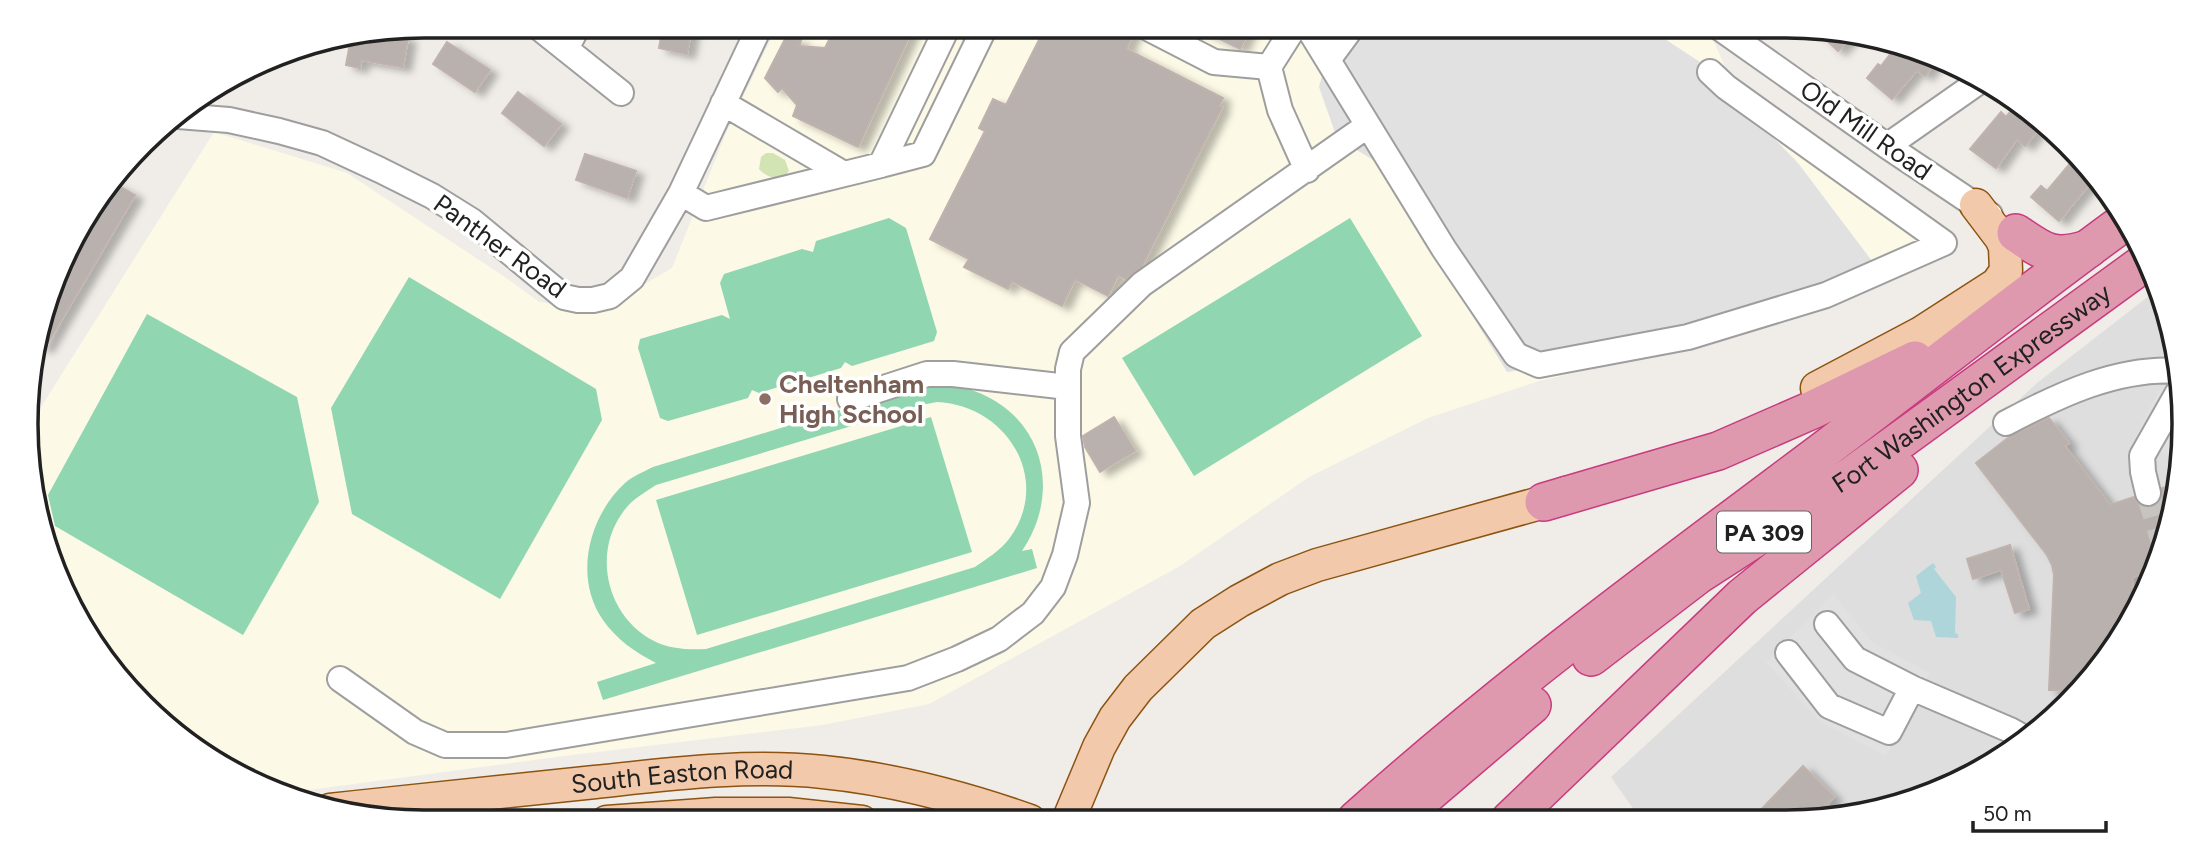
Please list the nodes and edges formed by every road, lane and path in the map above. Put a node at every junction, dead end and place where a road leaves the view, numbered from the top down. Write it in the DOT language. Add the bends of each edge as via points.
graph roads {
  1 [pos="553,39"];
  2 [pos="571,39"];
  3 [pos="754,39"];
  4 [pos="942,39"];
  5 [pos="980,39"];
  6 [pos="1170,39"];
  7 [pos="1287,39"];
  8 [pos="1315,39"];
  9 [pos="1343,39"];
  10 [pos="1735,39"];
  11 [pos="566,49"];
  12 [pos="1328,60"];
  13 [pos="1269,67"];
  14 [pos="1710,72"];
  15 [pos="1973,86"];
  16 [pos="621,93"];
  17 [pos="723,103"];
  18 [pos="191,117"];
  19 [pos="1367,126"];
  20 [pos="1887,146"];
  21 [pos="881,164"];
  22 [pos="1307,170"];
  23 [pos="844,174"];
  24 [pos="681,193"];
  25 [pos="1976,205"];
  26 [pos="2118,227"];
  27 [pos="2016,233"];
  28 [pos="2088,249"];
  29 [pos="2140,269"];
  30 [pos="2140,269"];
  31 [pos="2042,283"];
  32 [pos="2168,370"];
  33 [pos="1068,387"];
  34 [pos="850,399"];
  35 [pos="2172,403"];
  36 [pos="2006,423"];
  37 [pos="2148,493"];
  38 [pos="1544,502"];
  39 [pos="1827,624"];
  40 [pos="1788,653"];
  41 [pos="340,679"];
  42 [pos="1912,688"];
  43 [pos="2017,734"];
  44 [pos="370,806"];
  45 [pos="999,810"];
  46 [pos="1073,810"];
  47 [pos="1368,810"];
  48 [pos="1410,810"];
  49 [pos="1520,810"];
  1 -- 11 [label="street"];
  2 -- 11 [label="street"];
  3 -- 17 [label="street, Panther Road"];
  4 -- 21 [label="street"];
  5 -- 21 [label="street" via="923,154"];
  6 -- 13 [label="street" via="1214,62"];
  7 -- 13 [label="street"];
  8 -- 12 [label="street"];
  9 -- 12 [label="street"];
  10 -- 20 [label="street, Old Mill Road"];
  11 -- 16 [label="street"];
  12 -- 19 [label="street"];
  13 -- 22 [label="street" via="1280,110"];
  14 -- 19 [label="street" via="1944,243 1826,295 1688,337 1539,365 1516,355"];
  15 -- 20 [label="street"];
  17 -- 23 [label="street"];
  17 -- 24 [label="street, Panther Road"];
  18 -- 24 [label="street, Panther Road" via="229,120 322,143 380,170 471,221 551,288 578,300 610,296 632,278"];
  19 -- 22 [label="street"];
  20 -- 25 [label="street, Old Mill Road"];
  21 -- 23 [label="street"];
  22 -- 33 [label="street" via="1142,284 1072,352"];
  23 -- 24 [label="street" via="706,208"];
  25 -- 27 [label="street, Old Mill Road"];
  25 -- 38 [label="main road" via="2007,254 2006,271 1991,289 1922,333 1832,381 1729,430"];
  26 -- 28 [label="highway, PA 309"];
  27 -- 28 [label="highway" via="2053,255"];
  28 -- 31 [label="highway, PA 309"];
  29 -- 49 [label="highway" via="1742,597"];
  30 -- 48 [label="highway, Fort Washington Expressway / PA 309" via="1854,474 1698,575 1559,681"];
  31 -- 38 [label="highway" via="1925,354 1760,434 1676,465"];
  31 -- 47 [label="highway, Fort Washington Expressway / PA 309" via="1630,594"];
  32 -- 36 [label="street" via="2088,385"];
  33 -- 34 [label="street" via="927,374"];
  33 -- 41 [label="street" via="1068,436 1077,503 1053,587 1033,613 1008,633 957,659 908,678 506,745 446,745 415,732"];
  35 -- 37 [label="street" via="2142,456"];
  38 -- 46 [label="main road" via="1317,565 1280,579 1203,624 1138,688 1115,718"];
  39 -- 42 [label="street" via="1855,659"];
  40 -- 42 [label="street" via="1829,706 1889,732"];
  42 -- 43 [label="street"];
  44 -- 45 [label="main road, South Easton Road" via="762,769 874,778"];
}
